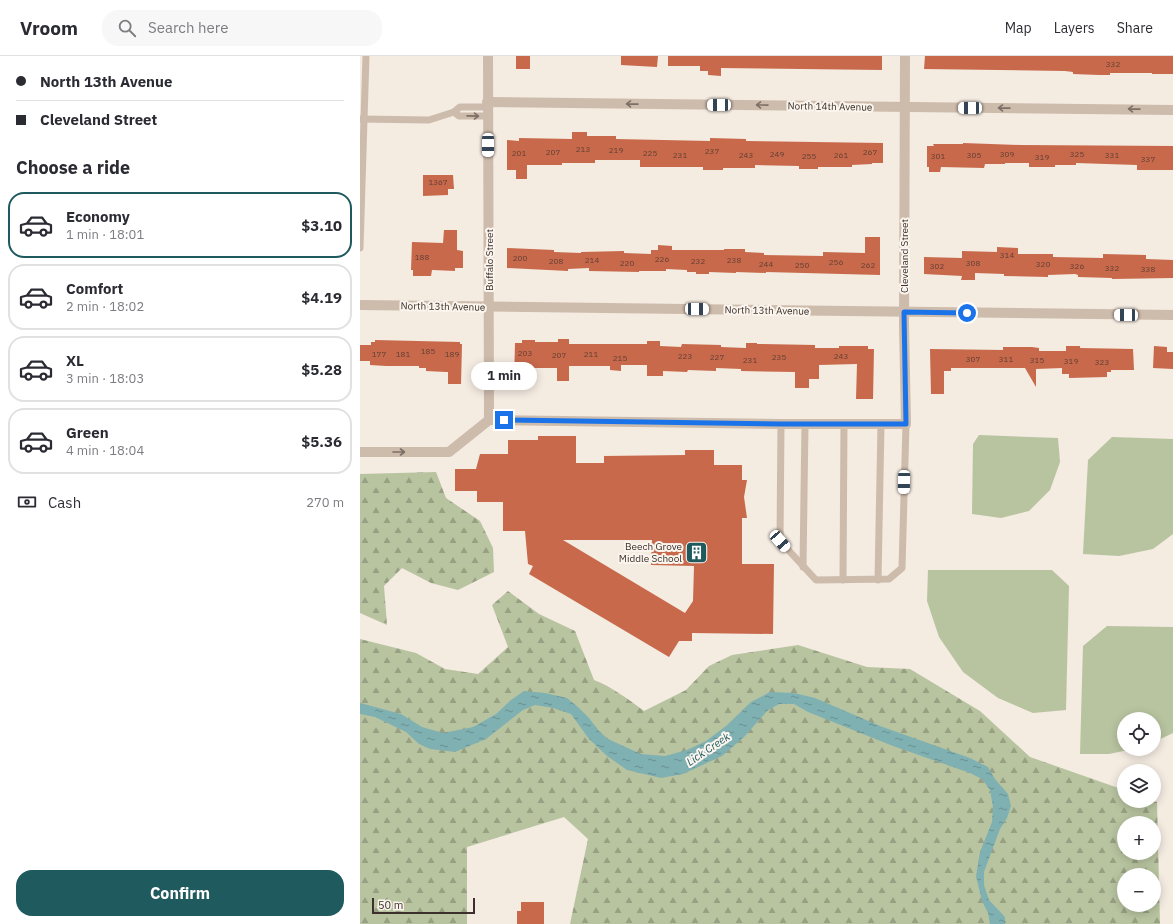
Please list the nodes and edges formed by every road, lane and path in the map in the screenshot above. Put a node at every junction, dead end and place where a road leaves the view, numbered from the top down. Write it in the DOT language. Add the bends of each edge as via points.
graph roads {
  1 [pos="366,56"];
  2 [pos="488,56"];
  3 [pos="905,56"];
  4 [pos="905,107"];
  5 [pos="488,108"];
  6 [pos="1173,110"];
  7 [pos="362,119"];
  8 [pos="360,248"];
  9 [pos="360,305"];
  10 [pos="489,307"];
  11 [pos="904,312"];
  12 [pos="1173,315"];
  13 [pos="489,420"];
  14 [pos="781,424"];
  15 [pos="804,424"];
  16 [pos="844,424"];
  17 [pos="881,424"];
  18 [pos="906,424"];
  19 [pos="360,452"];
  20 [pos="803,567"];
  21 [pos="843,580"];
  22 [pos="878,580"];
  1 -- 7 [label="lane"];
  2 -- 5 [label="street, Buffalo Street"];
  3 -- 4 [label="street, Cleveland Street"];
  4 -- 5 [label="street, North 14th Avenue, one-way"];
  6 -- 4 [label="street, North 14th Avenue, one-way"];
  4 -- 11 [label="street, Cleveland Street"];
  5 -- 7 [label="lane" via="459,116 454,112 428,120"];
  5 -- 10 [label="street, Buffalo Street"];
  7 -- 8 [label="lane"];
  9 -- 10 [label="street, North 13th Avenue"];
  10 -- 11 [label="street, North 13th Avenue"];
  10 -- 13 [label="street, Buffalo Street"];
  11 -- 12 [label="street, North 13th Avenue"];
  11 -- 18 [label="street, Cleveland Street"];
  13 -- 14 [label="street"];
  19 -- 13 [label="street, one-way" via="449,452"];
  14 -- 15 [label="street"];
  14 -- 20 [label="lane" via="780,541"];
  15 -- 16 [label="street"];
  15 -- 20 [label="lane"];
  16 -- 17 [label="street"];
  16 -- 21 [label="lane"];
  17 -- 18 [label="street"];
  17 -- 22 [label="lane"];
  18 -- 22 [label="lane" via="902,568 889,579"];
  20 -- 21 [label="lane" via="816,580"];
  21 -- 22 [label="lane"];
}
